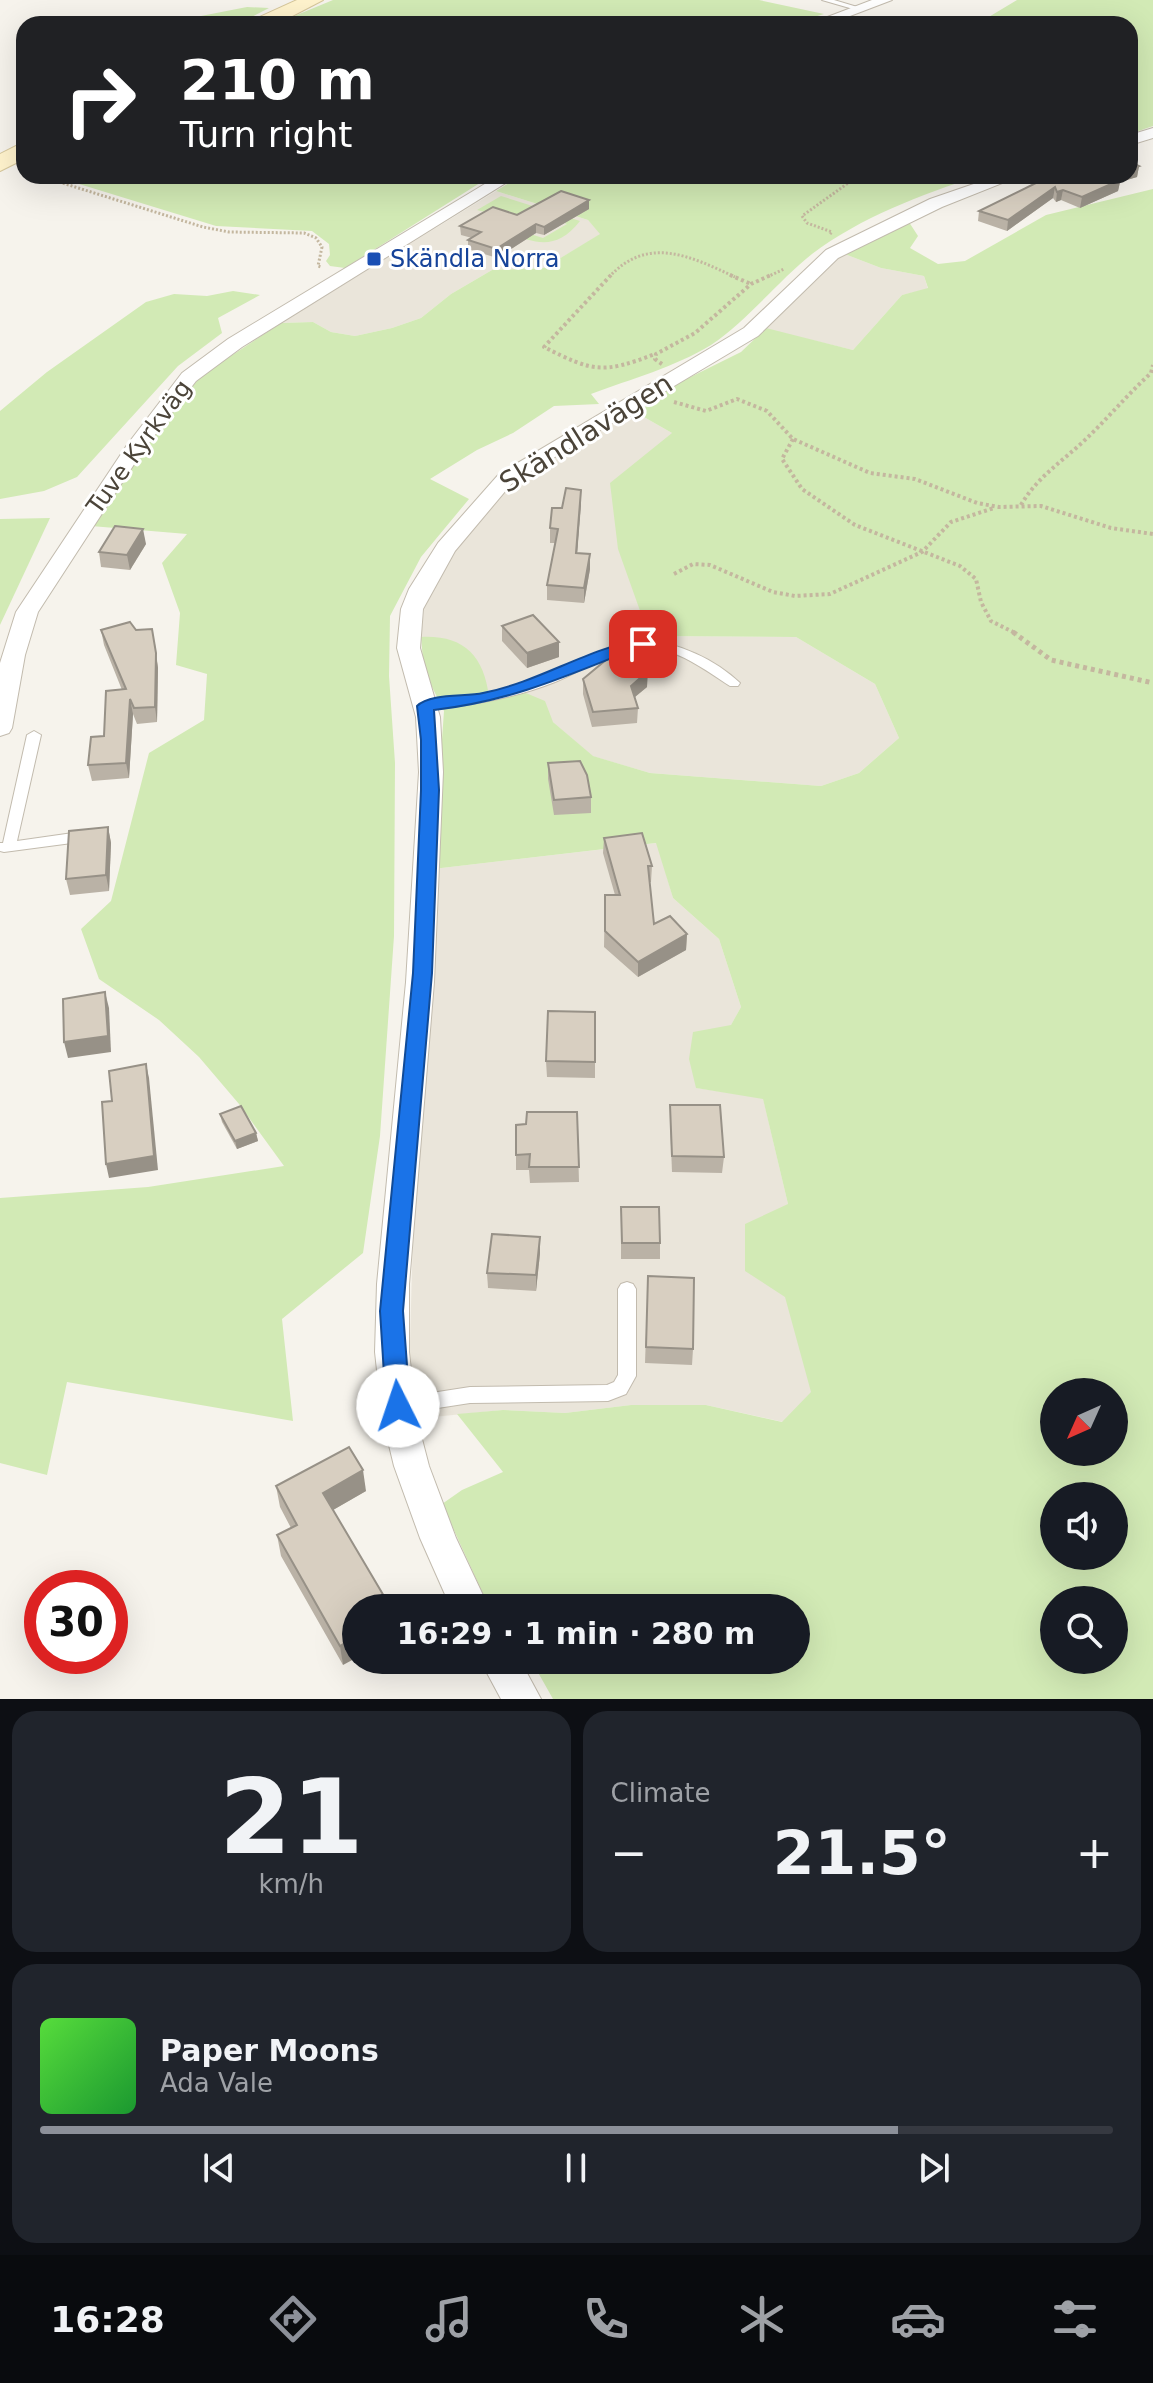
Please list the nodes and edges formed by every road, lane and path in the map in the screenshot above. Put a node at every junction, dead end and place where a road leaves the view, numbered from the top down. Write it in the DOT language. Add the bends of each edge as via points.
graph roads {
  1 [pos="313,0"];
  2 [pos="826,0"];
  3 [pos="885,0"];
  4 [pos="860,9"];
  5 [pos="278,16"];
  6 [pos="839,16"];
  7 [pos="66,184"];
  8 [pos="496,184"];
  9 [pos="847,184"];
  10 [pos="989,184"];
  11 [pos="827,236"];
  12 [pos="795,262"];
  13 [pos="349,275"];
  14 [pos="751,284"];
  15 [pos="656,354"];
  16 [pos="1153,365"];
  17 [pos="687,370"];
  18 [pos="793,439"];
  19 [pos="1021,505"];
  20 [pos="999,507"];
  21 [pos="1153,534"];
  22 [pos="922,552"];
  23 [pos="674,574"];
  24 [pos="734,683"];
  25 [pos="1153,683"];
  26 [pos="425,706"];
  27 [pos="0,728"];
  28 [pos="34,735"];
  29 [pos="104,834"];
  30 [pos="5,847"];
  31 [pos="627,1289"];
  32 [pos="398,1406"];
  33 [pos="464,1594"];
  34 [pos="507,1674"];
  35 [pos="522,1699"];
  1 -- 5 [label="main road"];
  2 -- 4 [label="lane"];
  3 -- 4 [label="street"];
  4 -- 6 [label="street"];
  7 -- 13 [label="path" via="203,227 304,233 322,247 318,266"];
  8 -- 13 [label="street, Tuve Kyrkväg"];
  9 -- 11 [label="path" via="802,216 832,232"];
  10 -- 17 [label="street, Skändlavägen" via="936,203 832,254 751,332"];
  12 -- 14 [label="path"];
  13 -- 27 [label="street, Tuve Kyrkväg" via="206,362 165,405 27,612"];
  14 -- 15 [label="path" via="695,333"];
  14 -- 15 [label="path" via="670,252 641,253 624,261 544,347 596,371"];
  15 -- 17 [label="path" via="661,364"];
  16 -- 19 [label="path" via="1087,438 1031,487"];
  17 -- 18 [label="path" via="696,377 674,389 672,401 706,411 730,401 748,403 767,411"];
  17 -- 26 [label="street, Skändlavägen" via="514,473 476,507 441,555 408,627 409,652"];
  18 -- 20 [label="path" via="870,473 915,479"];
  18 -- 22 [label="path" via="782,459 802,489 855,525"];
  19 -- 20 [label="path"];
  19 -- 21 [label="path"];
  20 -- 22 [label="path" via="951,522"];
  22 -- 23 [label="path" via="830,594 811,596 773,592 710,565 693,564"];
  22 -- 25 [label="path" via="960,566 976,579 991,621 1051,660"];
  24 -- 26 [label="lane" via="678,652 643,644 546,681 473,701"];
  26 -- 32 [label="street, Skändlavägen" via="430,796 422,973 391,1311"];
  28 -- 30 [label="lane"];
  29 -- 30 [label="lane"];
  31 -- 32 [label="lane" via="627,1376 620,1388 581,1396 470,1395"];
  32 -- 33 [label="street, Skändlavägen" via="419,1496"];
  34 -- 35 [label="street"];
}
